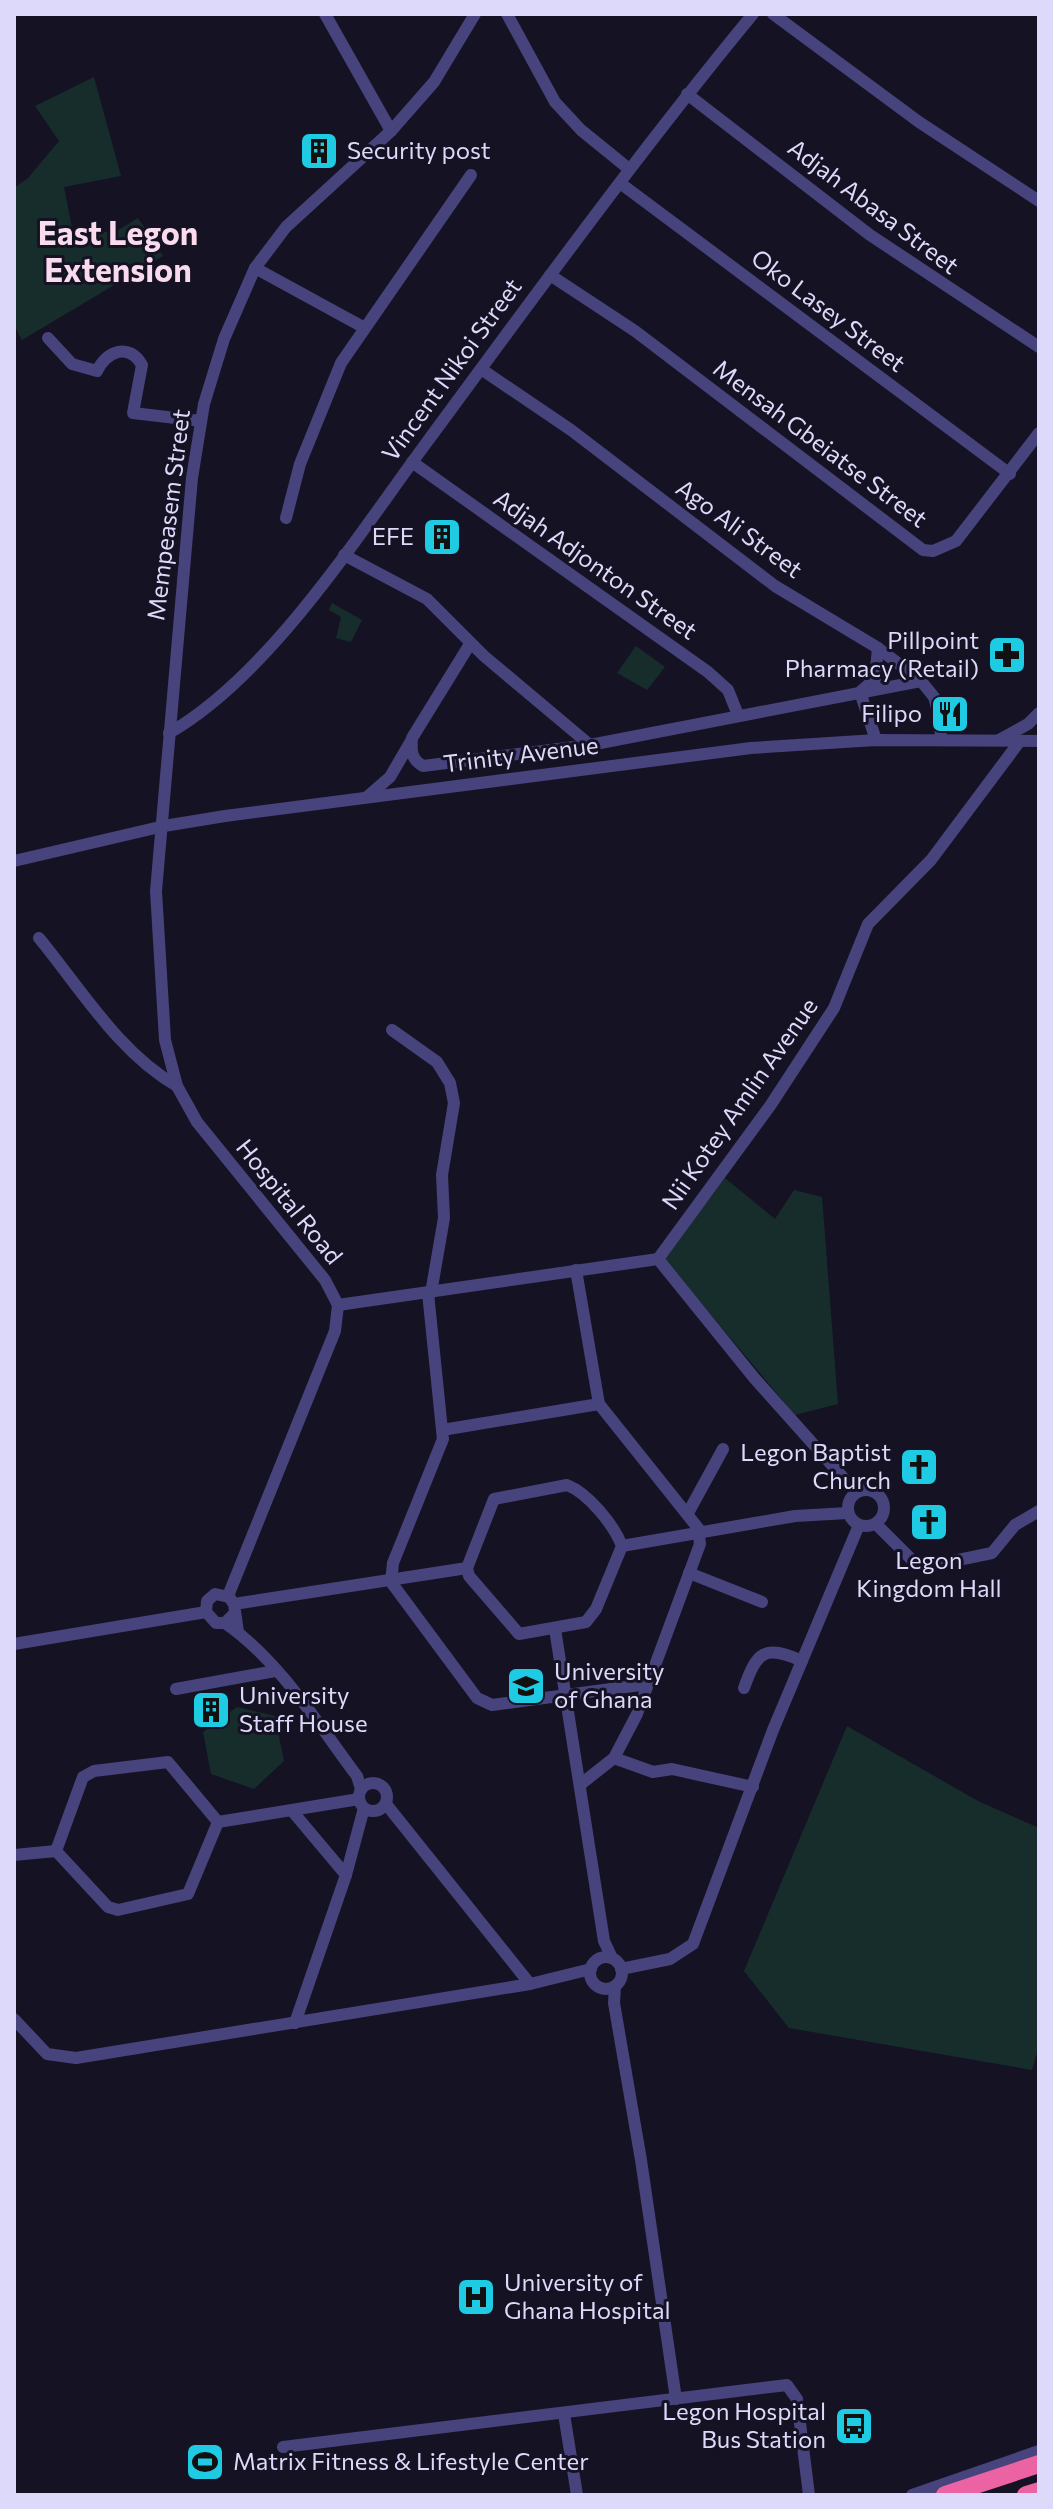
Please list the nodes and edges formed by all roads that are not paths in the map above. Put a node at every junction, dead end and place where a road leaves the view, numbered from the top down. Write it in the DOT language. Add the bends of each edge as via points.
graph roads {
  1 [pos="325,14"];
  2 [pos="475,14"];
  3 [pos="507,14"];
  4 [pos="753,14"];
  5 [pos="773,14"];
  6 [pos="687,94"];
  7 [pos="391,131"];
  8 [pos="629,169"];
  9 [pos="471,175"];
  10 [pos="620,183"];
  11 [pos="1039,201"];
  12 [pos="255,268"];
  13 [pos="550,275"];
  14 [pos="363,327"];
  15 [pos="48,338"];
  16 [pos="1039,347"];
  17 [pos="481,369"];
  18 [pos="201,421"];
  19 [pos="1039,433"];
  20 [pos="412,462"];
  21 [pos="1010,474"];
  22 [pos="286,518"];
  23 [pos="344,555"];
  24 [pos="470,644"];
  25 [pos="878,648"];
  26 [pos="921,681"];
  27 [pos="860,692"];
  28 [pos="1039,713"];
  29 [pos="738,715"];
  30 [pos="169,733"];
  31 [pos="412,738"];
  32 [pos="876,740"];
  33 [pos="941,740"];
  34 [pos="996,741"];
  35 [pos="1020,741"];
  36 [pos="1039,741"];
  37 [pos="590,745"];
  38 [pos="419,763"];
  39 [pos="390,777"];
  40 [pos="367,797"];
  41 [pos="164,826"];
  42 [pos="14,861"];
  43 [pos="39,938"];
  44 [pos="392,1030"];
  45 [pos="177,1086"];
  46 [pos="658,1259"];
  47 [pos="576,1270"];
  48 [pos="429,1293"];
  49 [pos="338,1305"];
  50 [pos="599,1404"];
  51 [pos="442,1430"];
  52 [pos="723,1449"];
  53 [pos="856,1492"];
  54 [pos="1039,1511"];
  55 [pos="688,1513"];
  56 [pos="848,1513"];
  57 [pos="876,1524"];
  58 [pos="859,1525"];
  59 [pos="701,1534"];
  60 [pos="622,1546"];
  61 [pos="467,1568"];
  62 [pos="689,1573"];
  63 [pos="391,1582"];
  64 [pos="229,1602"];
  65 [pos="762,1602"];
  66 [pos="206,1612"];
  67 [pos="555,1629"];
  68 [pos="14,1644"];
  69 [pos="802,1661"];
  70 [pos="275,1671"];
  71 [pos="648,1684"];
  72 [pos="744,1688"];
  73 [pos="176,1689"];
  74 [pos="567,1696"];
  75 [pos="614,1758"];
  76 [pos="581,1784"];
  77 [pos="753,1787"];
  78 [pos="362,1791"];
  79 [pos="383,1807"];
  80 [pos="293,1812"];
  81 [pos="218,1822"];
  82 [pos="56,1851"];
  83 [pos="14,1855"];
  84 [pos="346,1875"];
  85 [pos="606,1958"];
  86 [pos="621,1969"];
  87 [pos="591,1974"];
  88 [pos="530,1984"];
  89 [pos="609,1988"];
  90 [pos="14,2019"];
  91 [pos="295,2023"];
  92 [pos="676,2399"];
  93 [pos="564,2414"];
  94 [pos="283,2447"];
  95 [pos="1039,2451"];
  96 [pos="1039,2464"];
  97 [pos="1039,2491"];
  98 [pos="577,2495"];
  99 [pos="809,2495"];
  100 [pos="912,2495"];
  101 [pos="945,2495"];
  102 [pos="1026,2495"];
  1 -- 7 [label="street"];
  2 -- 7 [label="street, Mempeasem Street" via="434,82"];
  3 -- 8 [label="street" via="555,102"];
  4 -- 6 [label="street, Vincent Nikoi Street"];
  5 -- 11 [label="street" via="919,122"];
  6 -- 8 [label="street, Vincent Nikoi Street"];
  6 -- 16 [label="street, Adjah Abasa Street" via="870,235"];
  7 -- 12 [label="street, Mempeasem Street" via="286,227"];
  8 -- 10 [label="street, Vincent Nikoi Street"];
  9 -- 14 [label="street"];
  10 -- 13 [label="street, Vincent Nikoi Street"];
  10 -- 21 [label="street, Oko Lasey Street"];
  12 -- 14 [label="street"];
  12 -- 18 [label="street, Mempeasem Street" via="224,339"];
  13 -- 17 [label="street, Vincent Nikoi Street"];
  13 -- 21 [label="street, Mensah Gbeiatse Street" via="635,331 923,550 956,541"];
  14 -- 22 [label="street" via="320,410"];
  15 -- 18 [label="street" via="72,364 97,371 112,352 138,358 142,365 133,413"];
  17 -- 20 [label="street, Vincent Nikoi Street"];
  17 -- 25 [label="street, Ago Ali Street" via="571,430 775,586"];
  18 -- 30 [label="street, Mempeasem Street" via="178,602"];
  19 -- 21 [label="street, Mensah Gbeiatse Street"];
  20 -- 23 [label="street, Vincent Nikoi Street"];
  20 -- 29 [label="street, Adjah Adjonton Street" via="708,672 728,690"];
  23 -- 24 [label="street" via="427,599"];
  23 -- 30 [label="street, Vincent Nikoi Street" via="216,703"];
  24 -- 31 [label="street"];
  24 -- 37 [label="street"];
  25 -- 26 [label="street, Ago Ali Street"];
  25 -- 27 [label="street" via="875,679"];
  26 -- 27 [label="street"];
  26 -- 33 [label="street, Ago Ali Street" via="934,697"];
  27 -- 29 [label="street"];
  27 -- 32 [label="street"];
  28 -- 34 [label="street"];
  29 -- 37 [label="street"];
  30 -- 41 [label="street, Mempeasem Street"];
  31 -- 38 [label="street" via="411,750"];
  31 -- 39 [label="street"];
  32 -- 33 [label="street, Trinity Avenue"];
  32 -- 40 [label="street, Trinity Avenue" via="751,748"];
  33 -- 34 [label="street, Trinity Avenue"];
  34 -- 35 [label="street, Trinity Avenue"];
  35 -- 36 [label="street, Trinity Avenue"];
  35 -- 46 [label="street, Nii Kotey Amlin Avenue" via="937,854 868,924 834,1008"];
  37 -- 38 [label="street"];
  38 -- 39 [label="street"];
  39 -- 40 [label="street"];
  40 -- 41 [label="street, Trinity Avenue"];
  41 -- 42 [label="street, Trinity Avenue"];
  41 -- 45 [label="street, Hospital Road" via="156,891 160,978 165,1040"];
  43 -- 45 [label="street" via="129,1048 150,1070"];
  44 -- 48 [label="street" via="437,1062 454,1103 442,1175 444,1218"];
  45 -- 49 [label="street, Hospital Road" via="197,1122 325,1280"];
  46 -- 47 [label="street"];
  46 -- 53 [label="street"];
  47 -- 48 [label="street"];
  47 -- 50 [label="street"];
  48 -- 49 [label="street"];
  48 -- 51 [label="street"];
  49 -- 64 [label="street" via="335,1331"];
  50 -- 51 [label="street"];
  50 -- 55 [label="street"];
  51 -- 63 [label="street" via="443,1439 393,1563"];
  52 -- 55 [label="street"];
  53 -- 56 [label="street"];
  53 -- 57 [label="street" via="873,1491 882,1498 883,1515"];
  54 -- 57 [label="street" via="1015,1525 992,1553 929,1566 915,1563"];
  55 -- 59 [label="street"];
  56 -- 58 [label="street"];
  56 -- 59 [label="street" via="795,1516"];
  57 -- 58 [label="street"];
  58 -- 69 [label="street"];
  59 -- 60 [label="street"];
  59 -- 62 [label="street"];
  60 -- 61 [label="street" via="614,1529 577,1488 558,1485 494,1499"];
  60 -- 67 [label="street" via="591,1616"];
  61 -- 63 [label="street"];
  61 -- 67 [label="street" via="512,1629 524,1635"];
  62 -- 65 [label="street"];
  62 -- 71 [label="street"];
  63 -- 64 [label="street"];
  63 -- 74 [label="street" via="484,1703"];
  64 -- 66 [label="street" via="207,1601"];
  64 -- 66 [label="street" via="211,1620"];
  64 -- 70 [label="street" via="238,1632"];
  66 -- 68 [label="street"];
  67 -- 74 [label="street"];
  69 -- 72 [label="street" via="763,1653"];
  69 -- 77 [label="street"];
  70 -- 73 [label="street"];
  70 -- 78 [label="street"];
  71 -- 74 [label="street"];
  71 -- 75 [label="street"];
  74 -- 76 [label="street"];
  75 -- 76 [label="street"];
  75 -- 77 [label="street" via="653,1772 672,1769"];
  76 -- 85 [label="street"];
  77 -- 86 [label="street" via="693,1944 670,1959"];
  78 -- 79 [label="street"];
  78 -- 79 [label="street" via="384,1787"];
  78 -- 80 [label="street"];
  78 -- 84 [label="street"];
  79 -- 88 [label="street"];
  80 -- 81 [label="street"];
  80 -- 84 [label="street"];
  81 -- 82 [label="street" via="188,1894 118,1910 108,1907"];
  81 -- 82 [label="street" via="168,1762 94,1771 83,1777"];
  82 -- 83 [label="street"];
  84 -- 91 [label="street"];
  85 -- 86 [label="street"];
  85 -- 87 [label="street"];
  86 -- 89 [label="street" via="622,1975"];
  87 -- 88 [label="street"];
  87 -- 89 [label="street"];
  88 -- 91 [label="street"];
  89 -- 92 [label="street"];
  90 -- 91 [label="street" via="34,2043 61,2059"];
  92 -- 93 [label="street"];
  92 -- 99 [label="street" via="781,2384 792,2388"];
  93 -- 94 [label="street"];
  93 -- 98 [label="street"];
  95 -- 100 [label="street"];
  96 -- 101 [label="highway"];
  97 -- 102 [label="highway"];
}
